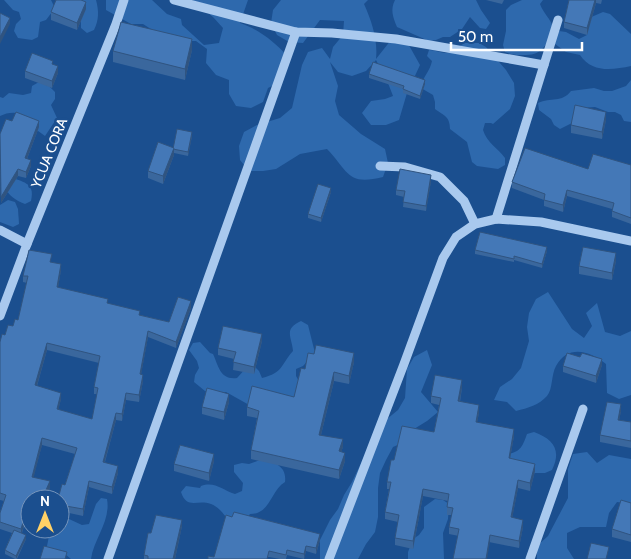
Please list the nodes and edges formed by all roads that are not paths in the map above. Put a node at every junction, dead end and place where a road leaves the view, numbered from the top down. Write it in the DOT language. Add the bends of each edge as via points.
graph roads {
  1 [pos="124,0"];
  2 [pos="174,0"];
  3 [pos="558,20"];
  4 [pos="296,32"];
  5 [pos="544,66"];
  6 [pos="380,166"];
  7 [pos="496,219"];
  8 [pos="475,224"];
  9 [pos="0,230"];
  10 [pos="631,241"];
  11 [pos="27,244"];
  12 [pos="0,316"];
  13 [pos="583,409"];
  14 [pos="108,559"];
  15 [pos="329,559"];
  16 [pos="530,559"];
  1 -- 11 [label="street, YCUA CORA"];
  2 -- 4 [label="street"];
  3 -- 5 [label="street"];
  4 -- 5 [label="street" via="396,39"];
  4 -- 14 [label="street"];
  5 -- 7 [label="street"];
  6 -- 8 [label="street" via="405,167 440,177 464,201"];
  7 -- 8 [label="street"];
  7 -- 10 [label="street" via="541,222"];
  8 -- 15 [label="street" via="456,237 443,258"];
  9 -- 11 [label="street"];
  11 -- 12 [label="street, YCUA CORA"];
  13 -- 16 [label="street"];
}
